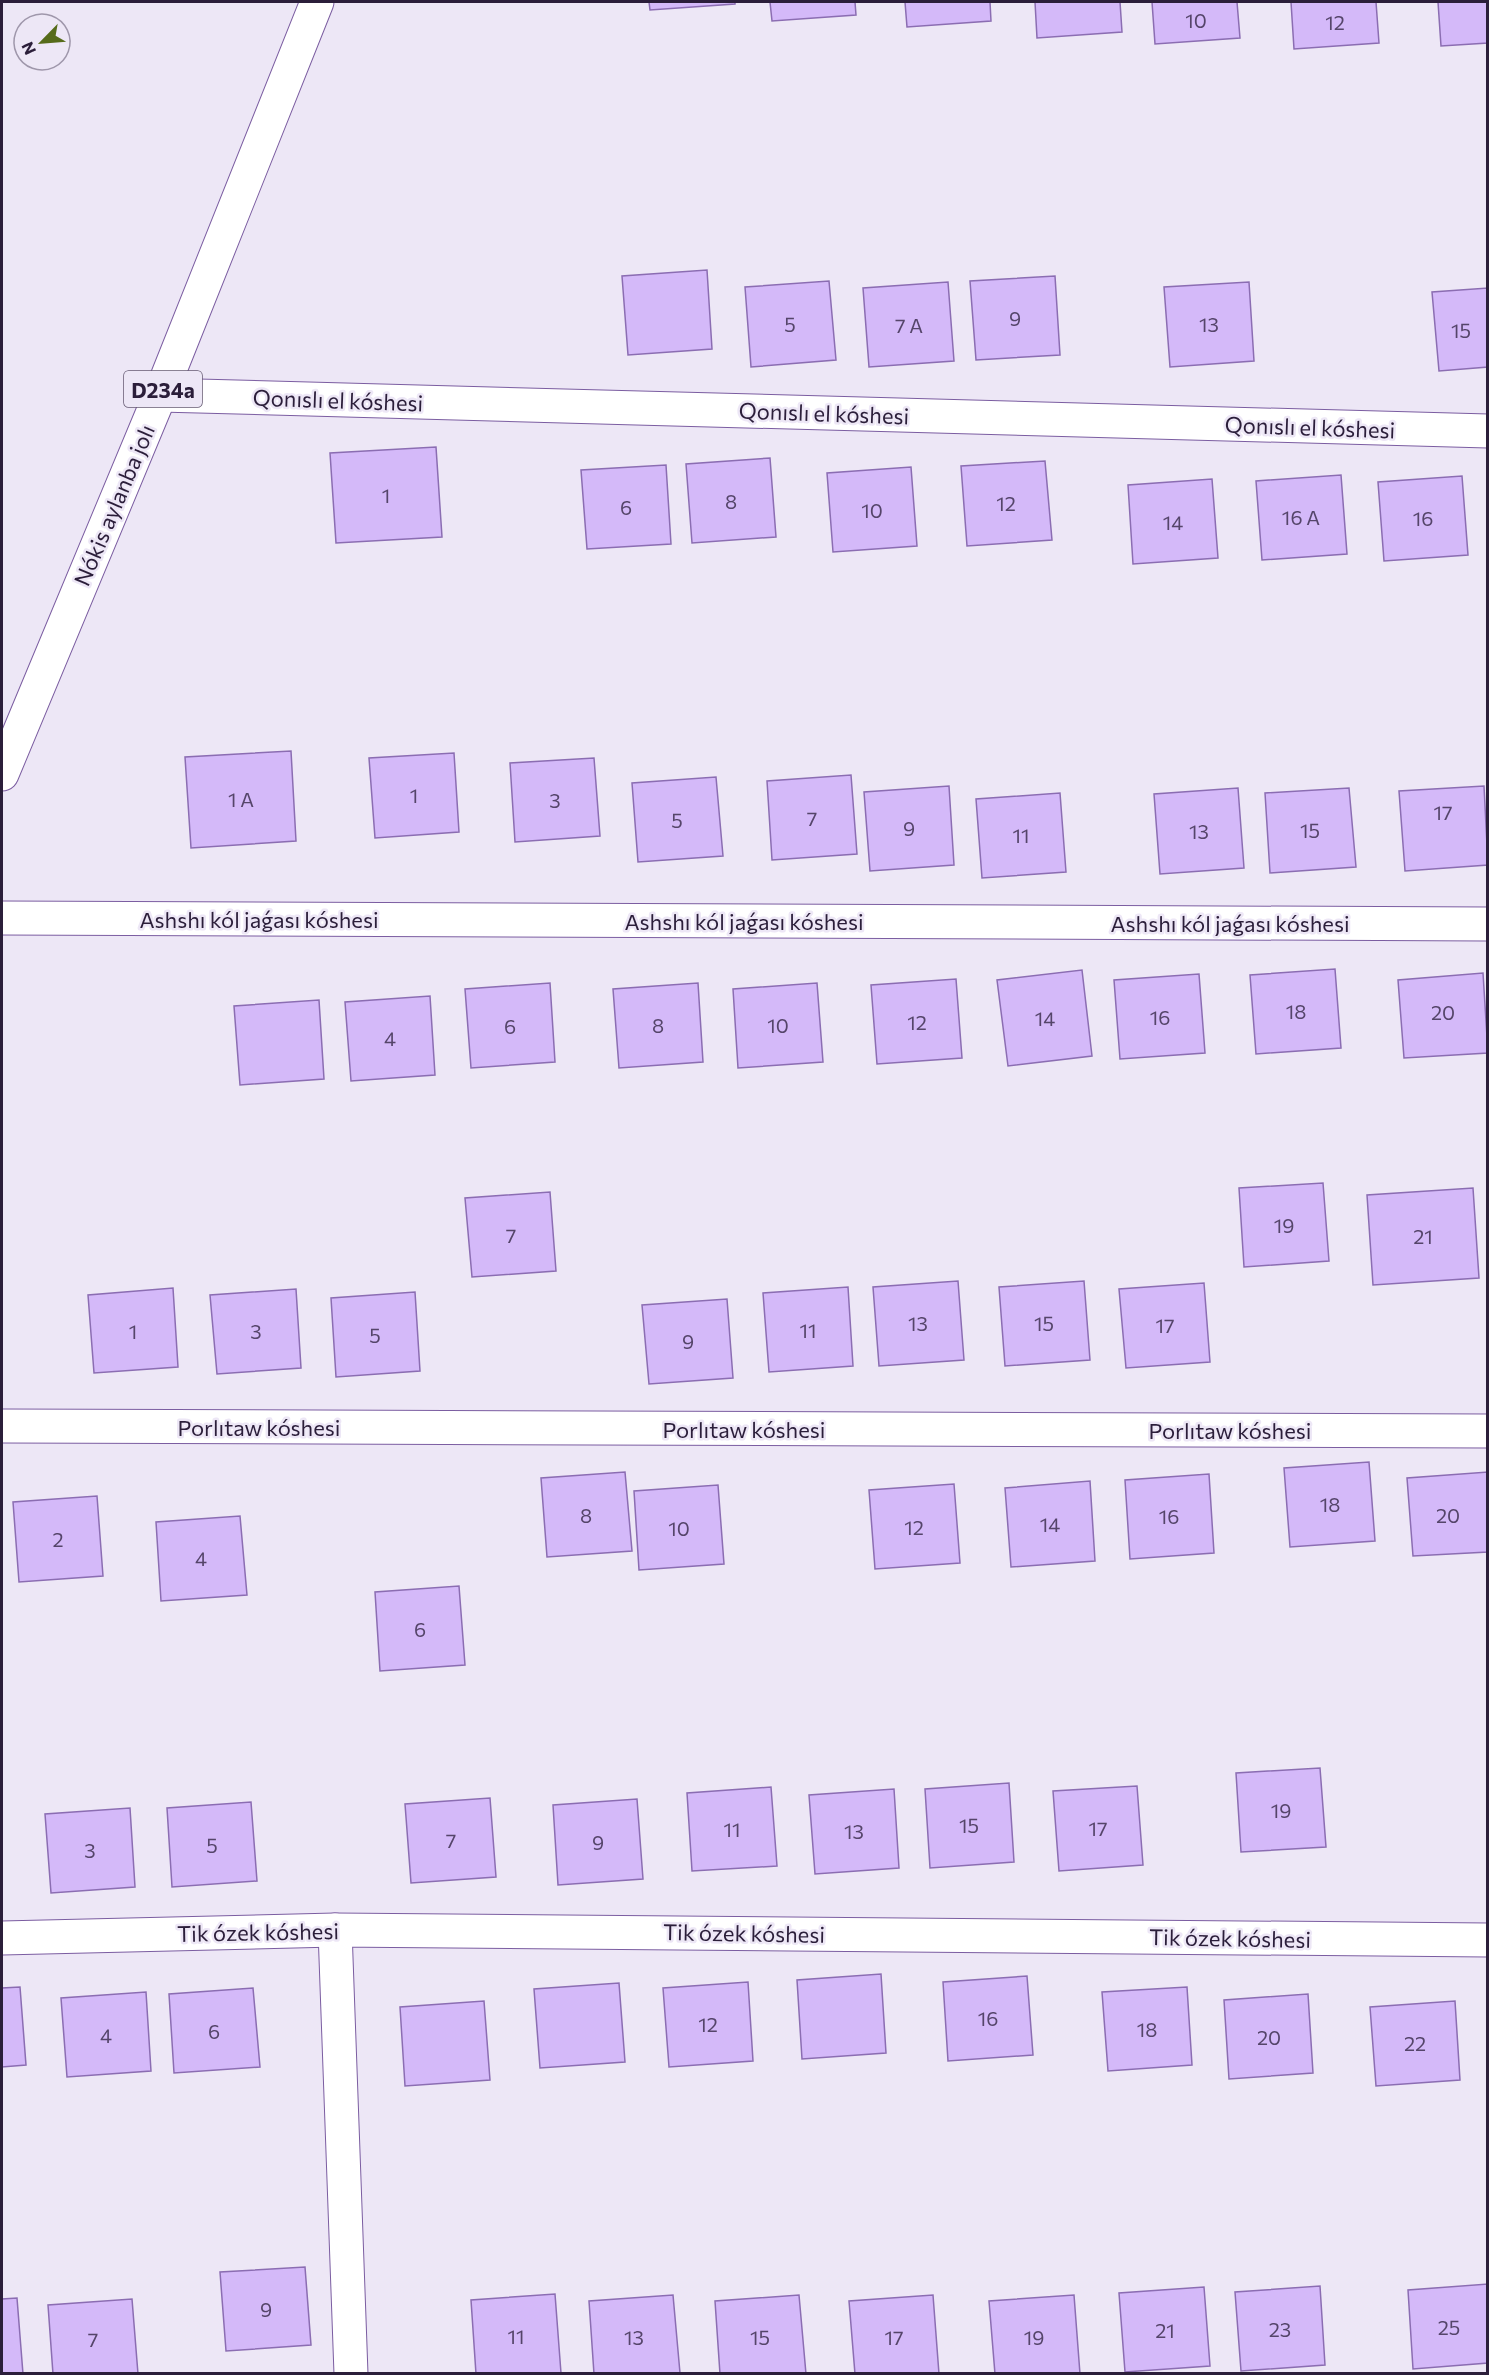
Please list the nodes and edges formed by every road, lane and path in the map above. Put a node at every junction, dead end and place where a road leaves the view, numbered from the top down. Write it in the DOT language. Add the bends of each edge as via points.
graph roads {
  1 [pos="317,2"];
  2 [pos="160,395"];
  3 [pos="1488,431"];
  4 [pos="2,774"];
  5 [pos="2,918"];
  6 [pos="1488,924"];
  7 [pos="2,1426"];
  8 [pos="1488,1431"];
  9 [pos="335,1930"];
  10 [pos="2,1938"];
  11 [pos="1488,1940"];
  12 [pos="351,2373"];
  1 -- 2 [label="street, Nókis aylanba jolı / D234a"];
  2 -- 3 [label="street, Qonıslı el kóshesi"];
  2 -- 4 [label="street, Nókis aylanba jolı / D234a"];
  5 -- 6 [label="street, Ashshı kól jaǵası kóshesi"];
  7 -- 8 [label="street, Porlıtaw kóshesi"];
  9 -- 10 [label="street, Tik ózek kóshesi"];
  9 -- 11 [label="street, Tik ózek kóshesi"];
  9 -- 12 [label="street"];
}
